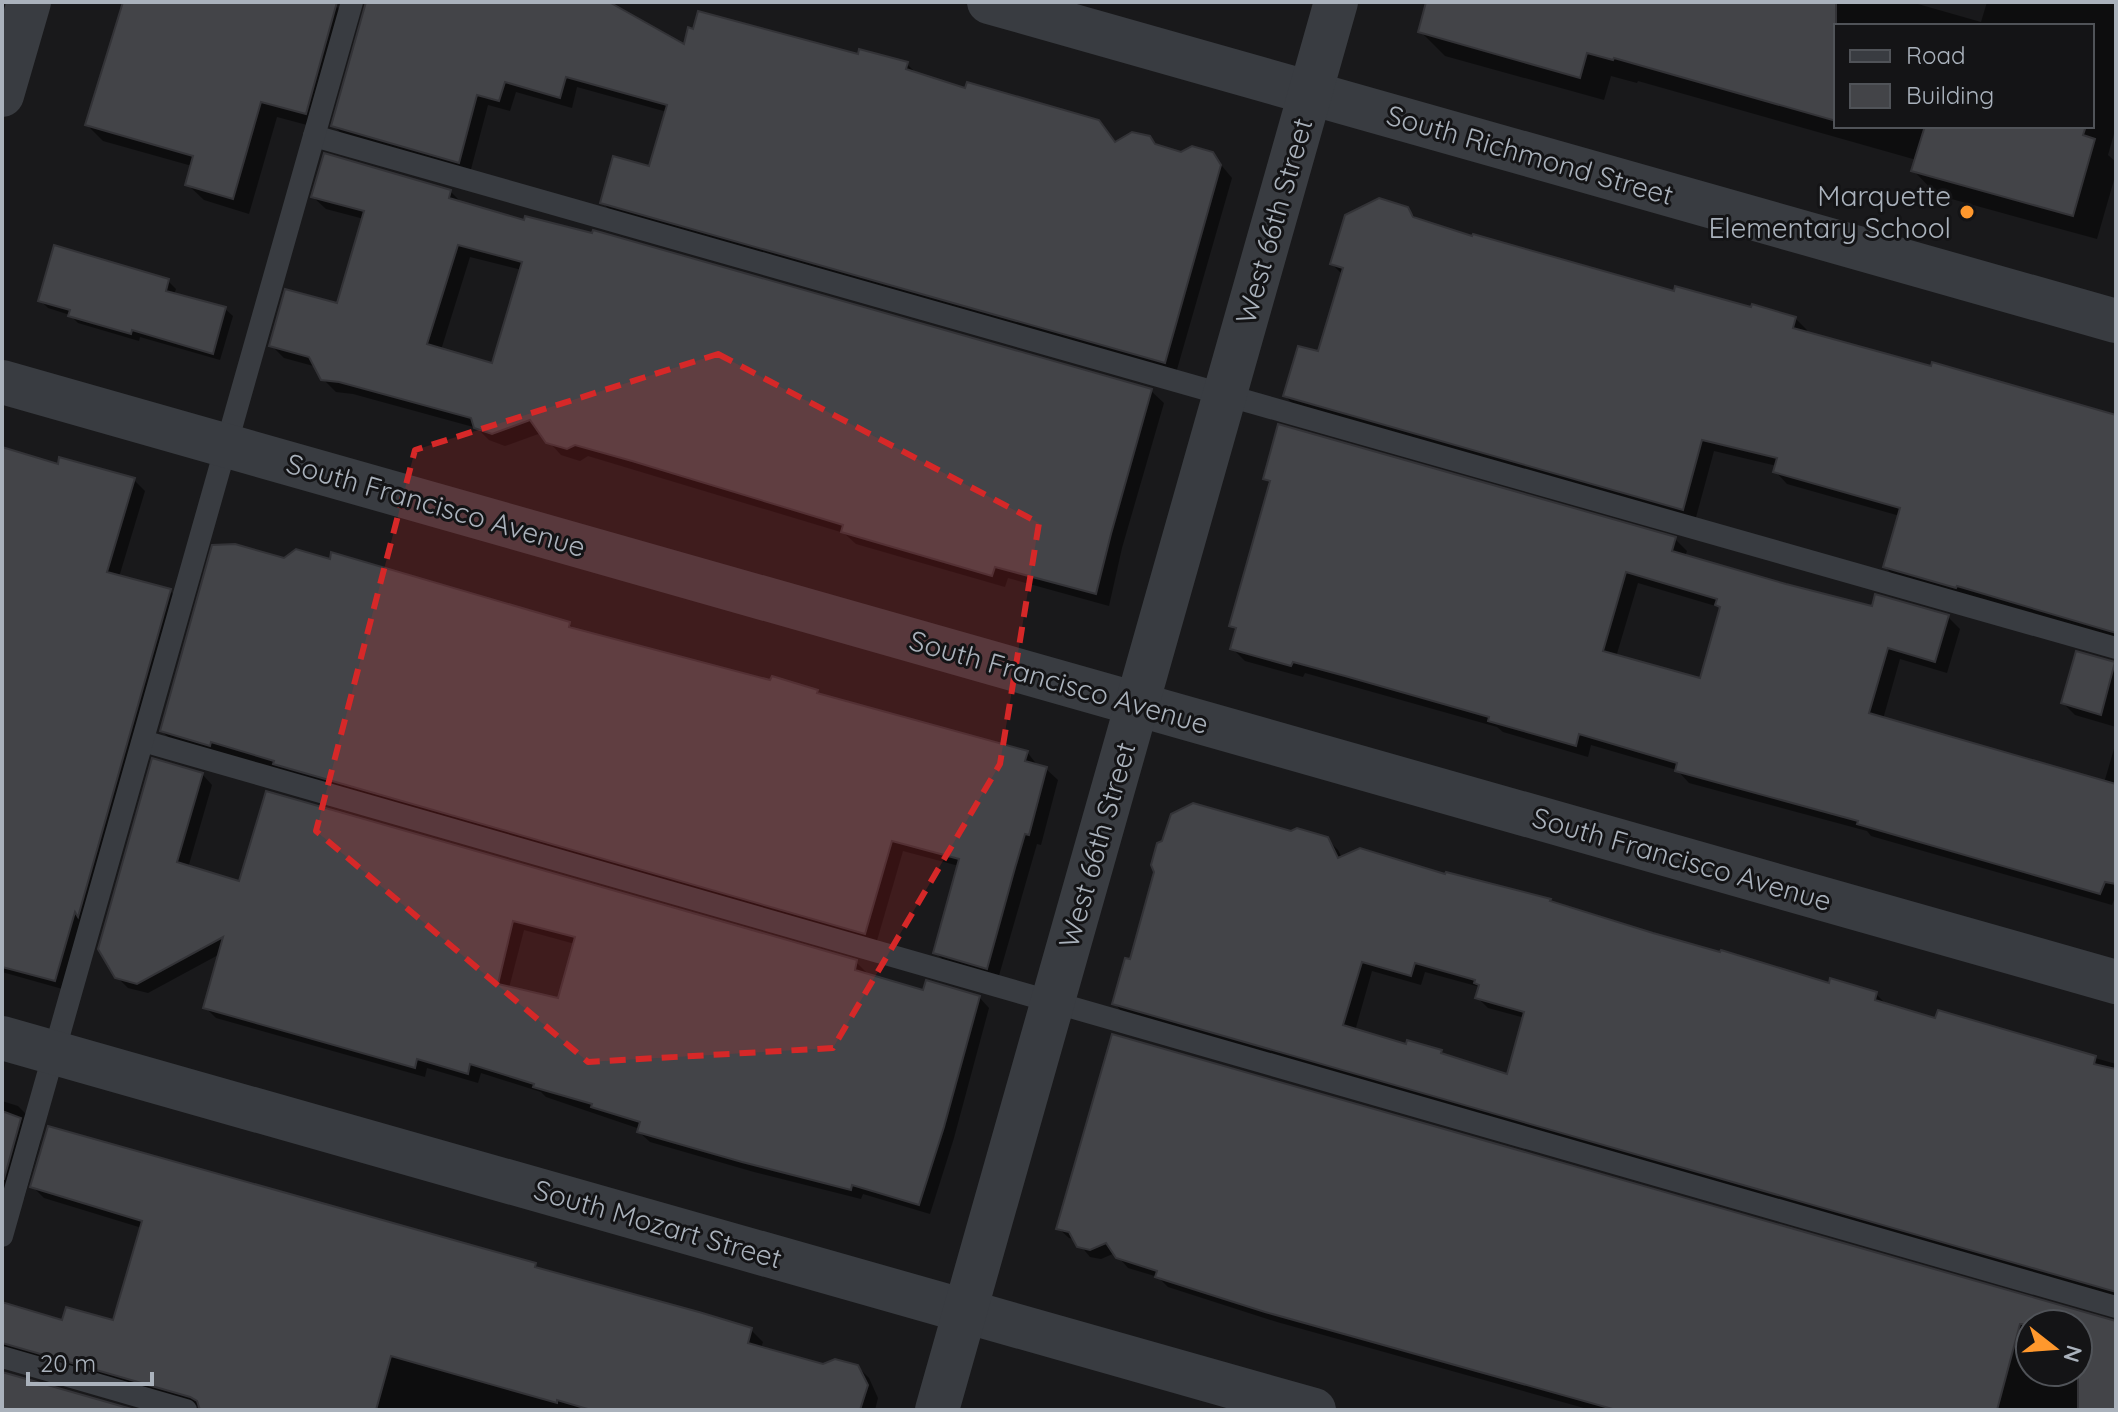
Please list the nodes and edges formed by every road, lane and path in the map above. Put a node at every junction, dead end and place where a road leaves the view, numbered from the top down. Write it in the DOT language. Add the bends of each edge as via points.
graph roads {
  1 [pos="29,2"];
  2 [pos="352,2"];
  3 [pos="989,2"];
  4 [pos="1336,2"];
  5 [pos="1310,93"];
  6 [pos="2,95"];
  7 [pos="314,136"];
  8 [pos="2116,321"];
  9 [pos="2,382"];
  10 [pos="1225,395"];
  11 [pos="226,446"];
  12 [pos="2116,648"];
  13 [pos="1137,705"];
  14 [pos="143,741"];
  15 [pos="2116,982"];
  16 [pos="1053,1002"];
  17 [pos="2,1038"];
  18 [pos="54,1053"];
  19 [pos="2,1236"];
  20 [pos="2116,1307"];
  21 [pos="965,1311"];
  22 [pos="2,1357"];
  23 [pos="186,1410"];
  24 [pos="937,1410"];
  25 [pos="1314,1410"];
  1 -- 6 [label="street"];
  2 -- 7 [label="lane"];
  3 -- 5 [label="street, South Richmond Street"];
  4 -- 5 [label="street, West 66th Street"];
  5 -- 8 [label="street, South Richmond Street"];
  5 -- 10 [label="street, West 66th Street"];
  7 -- 10 [label="lane"];
  7 -- 11 [label="lane"];
  9 -- 11 [label="street, South Francisco Avenue"];
  10 -- 12 [label="lane"];
  10 -- 13 [label="street, West 66th Street"];
  11 -- 13 [label="street, South Francisco Avenue"];
  11 -- 14 [label="lane"];
  13 -- 15 [label="street, South Francisco Avenue"];
  13 -- 16 [label="street, West 66th Street"];
  14 -- 16 [label="lane"];
  14 -- 18 [label="lane"];
  16 -- 20 [label="lane"];
  16 -- 21 [label="street, West 66th Street"];
  17 -- 18 [label="street, South Mozart Street"];
  18 -- 19 [label="lane"];
  18 -- 21 [label="street, South Mozart Street"];
  21 -- 24 [label="street, West 66th Street"];
  21 -- 25 [label="street, South Mozart Street"];
  22 -- 23 [label="lane"];
}
